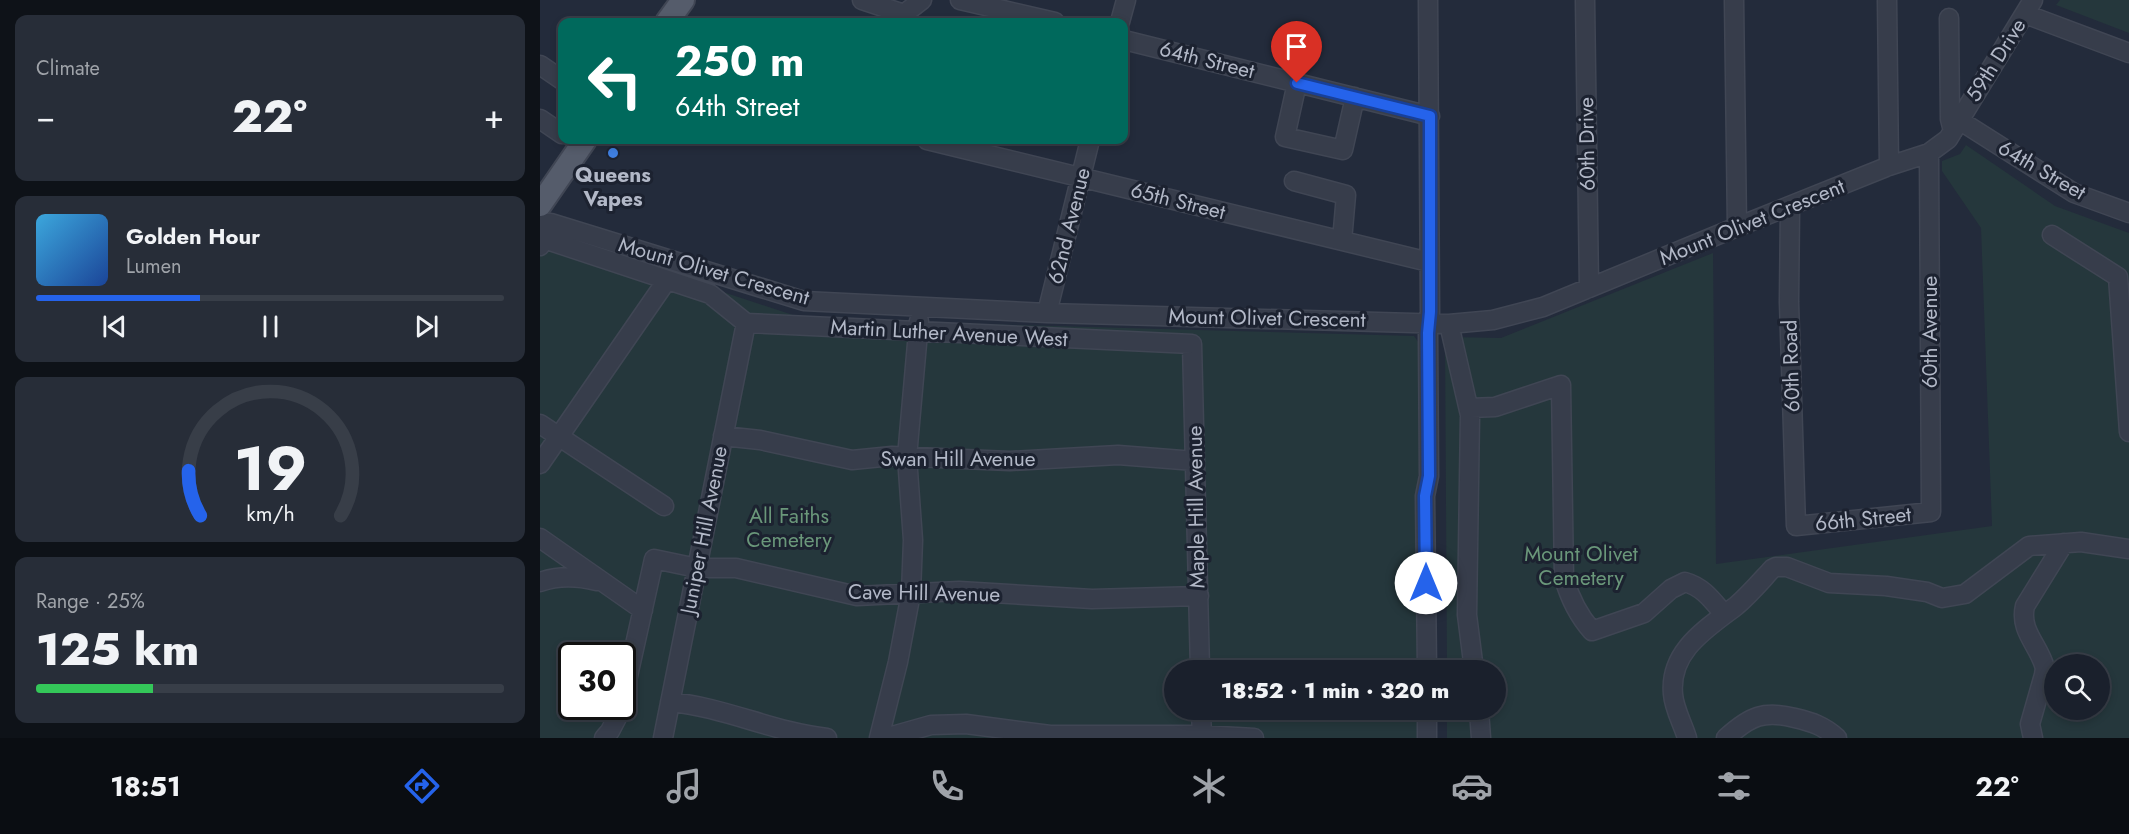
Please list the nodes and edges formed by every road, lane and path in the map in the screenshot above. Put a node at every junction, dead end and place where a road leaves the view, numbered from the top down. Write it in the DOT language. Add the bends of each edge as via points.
graph roads {
  1 [pos="683,0"];
  2 [pos="862,0"];
  3 [pos="922,0"];
  4 [pos="960,0"];
  5 [pos="1126,0"];
  6 [pos="1428,0"];
  7 [pos="1585,0"];
  8 [pos="1734,0"];
  9 [pos="1887,0"];
  10 [pos="2029,7"];
  11 [pos="991,15"];
  12 [pos="670,18"];
  13 [pos="1018,18"];
  14 [pos="1121,18"];
  15 [pos="1949,18"];
  16 [pos="1128,40"];
  17 [pos="2129,53"];
  18 [pos="540,65"];
  19 [pos="558,77"];
  20 [pos="1297,83"];
  21 [pos="1355,97"];
  22 [pos="1430,116"];
  23 [pos="540,119"];
  24 [pos="1956,126"];
  25 [pos="558,130"];
  26 [pos="573,144"];
  27 [pos="944,144"];
  28 [pos="1089,144"];
  29 [pos="1929,153"];
  30 [pos="1889,166"];
  31 [pos="1081,177"];
  32 [pos="1294,181"];
  33 [pos="540,205"];
  34 [pos="1790,207"];
  35 [pos="2129,213"];
  36 [pos="1737,227"];
  37 [pos="2052,234"];
  38 [pos="541,236"];
  39 [pos="1342,241"];
  40 [pos="1429,262"];
  41 [pos="667,280"];
  42 [pos="1588,288"];
  43 [pos="921,307"];
  44 [pos="1047,313"];
  45 [pos="1430,322"];
  46 [pos="746,323"];
  47 [pos="1449,324"];
  48 [pos="918,331"];
  49 [pos="1192,344"];
  50 [pos="1469,408"];
  51 [pos="540,424"];
  52 [pos="2129,432"];
  53 [pos="559,436"];
  54 [pos="723,436"];
  55 [pos="907,457"];
  56 [pos="1195,461"];
  57 [pos="540,464"];
  58 [pos="664,506"];
  59 [pos="1931,512"];
  60 [pos="1796,526"];
  61 [pos="540,538"];
  62 [pos="2064,543"];
  63 [pos="2129,549"];
  64 [pos="697,568"];
  65 [pos="540,582"];
  66 [pos="604,583"];
  67 [pos="911,593"];
  68 [pos="1198,596"];
  69 [pos="643,610"];
  70 [pos="1724,614"];
  71 [pos="636,642"];
  72 [pos="1200,660"];
  73 [pos="1427,660"];
  74 [pos="1473,660"];
  75 [pos="670,702"];
  76 [pos="615,720"];
  77 [pos="619,720"];
  78 [pos="1201,720"];
  79 [pos="1427,720"];
  80 [pos="1480,720"];
  81 [pos="1050,736"];
  82 [pos="1202,736"];
  83 [pos="604,738"];
  84 [pos="615,738"];
  85 [pos="663,738"];
  86 [pos="827,738"];
  87 [pos="879,738"];
  88 [pos="885,738"];
  89 [pos="1254,738"];
  90 [pos="1427,738"];
  91 [pos="1481,738"];
  92 [pos="1687,738"];
  93 [pos="1726,738"];
  94 [pos="1837,738"];
  95 [pos="2033,738"];
  1 -- 12 [label="main road"];
  2 -- 3 [label="street" via="904,14"];
  4 -- 11 [label="street"];
  5 -- 14 [label="street"];
  6 -- 22 [label="street"];
  7 -- 42 [label="street, 60th Drive"];
  8 -- 36 [label="street"];
  9 -- 30 [label="street"];
  10 -- 17 [label="street"];
  10 -- 24 [label="street, 59th Drive"];
  11 -- 13 [label="street"];
  15 -- 24 [label="street" via="1950,119"];
  16 -- 20 [label="street, 64th Street"];
  18 -- 19 [label="street"];
  20 -- 21 [label="street, 64th Street"];
  20 -- 21 [label="street" via="1285,137 1342,150"];
  21 -- 22 [label="street, 64th Street"];
  22 -- 40 [label="street"];
  23 -- 25 [label="street"];
  24 -- 29 [label="street, Mount Olivet Crescent" via="1948,139"];
  24 -- 35 [label="street, 64th Street" via="2074,193"];
  26 -- 33 [label="main road"];
  27 -- 31 [label="street, 65th Street"];
  28 -- 31 [label="street, 62nd Avenue"];
  29 -- 30 [label="street, Mount Olivet Crescent"];
  29 -- 59 [label="street, 60th Avenue"];
  30 -- 34 [label="street, Mount Olivet Crescent"];
  31 -- 39 [label="street, 65th Street"];
  31 -- 44 [label="street, 62nd Avenue"];
  32 -- 39 [label="street" via="1347,195"];
  34 -- 36 [label="street, Mount Olivet Crescent"];
  34 -- 60 [label="street, 60th Road"];
  36 -- 42 [label="street, Mount Olivet Crescent"];
  37 -- 52 [label="street" via="2118,277"];
  38 -- 41 [label="street"];
  38 -- 43 [label="street, Mount Olivet Crescent" via="551,223 804,301"];
  39 -- 40 [label="street, 65th Street"];
  40 -- 45 [label="street"];
  41 -- 46 [label="street" via="710,294"];
  41 -- 53 [label="street"];
  42 -- 47 [label="street, Mount Olivet Crescent" via="1514,316"];
  43 -- 44 [label="street, Mount Olivet Crescent"];
  43 -- 48 [label="street"];
  44 -- 45 [label="street, Mount Olivet Crescent"];
  45 -- 47 [label="street, Mount Olivet Crescent"];
  45 -- 73 [label="street" via="1429,476 1425,496"];
  46 -- 48 [label="street, Martin Luther Avenue West"];
  46 -- 54 [label="street, Juniper Hill Avenue"];
  47 -- 50 [label="street"];
  48 -- 49 [label="street, Martin Luther Avenue West"];
  48 -- 55 [label="street"];
  49 -- 56 [label="street, Maple Hill Avenue"];
  50 -- 70 [label="street" via="1495,406 1561,385 1564,578 1579,616 1592,631 1644,613 1685,582 1708,594"];
  50 -- 74 [label="street" via="1467,615"];
  51 -- 53 [label="street"];
  53 -- 57 [label="street"];
  53 -- 58 [label="street"];
  54 -- 55 [label="street, Swan Hill Avenue" via="852,460"];
  54 -- 64 [label="street, Juniper Hill Avenue"];
  55 -- 56 [label="street, Swan Hill Avenue" via="1010,461 1118,455"];
  55 -- 67 [label="street" via="914,540"];
  56 -- 68 [label="street, Maple Hill Avenue"];
  59 -- 60 [label="street, 66th Street"];
  61 -- 66 [label="street"];
  62 -- 63 [label="street"];
  62 -- 70 [label="street" via="2029,546 1965,594 1955,597 1942,598 1886,586 1829,583 1787,567 1776,567"];
  62 -- 95 [label="street" via="2023,612 2024,626 2044,668 2030,724"];
  64 -- 67 [label="street, Cave Hill Avenue" via="736,568 857,596"];
  64 -- 69 [label="street, Cave Hill Avenue" via="654,559"];
  64 -- 75 [label="street, Juniper Hill Avenue"];
  65 -- 66 [label="street" via="572,576"];
  66 -- 69 [label="street"];
  67 -- 68 [label="street, Cave Hill Avenue" via="959,591 1092,599"];
  67 -- 87 [label="street"];
  68 -- 72 [label="street, Maple Hill Avenue"];
  69 -- 71 [label="street"];
  70 -- 92 [label="street" via="1689,643 1672,677 1673,697"];
  75 -- 85 [label="street, Juniper Hill Avenue"];
  75 -- 86 [label="street"];
  76 -- 83 [label="street"];
  77 -- 84 [label="street"];
  78 -- 82 [label="street"];
  79 -- 90 [label="street"];
  80 -- 91 [label="street"];
  81 -- 82 [label="street"];
  81 -- 88 [label="street" via="954,724 931,725"];
  82 -- 89 [label="street"];
  93 -- 94 [label="street" via="1760,716 1776,713 1818,724"];
}
